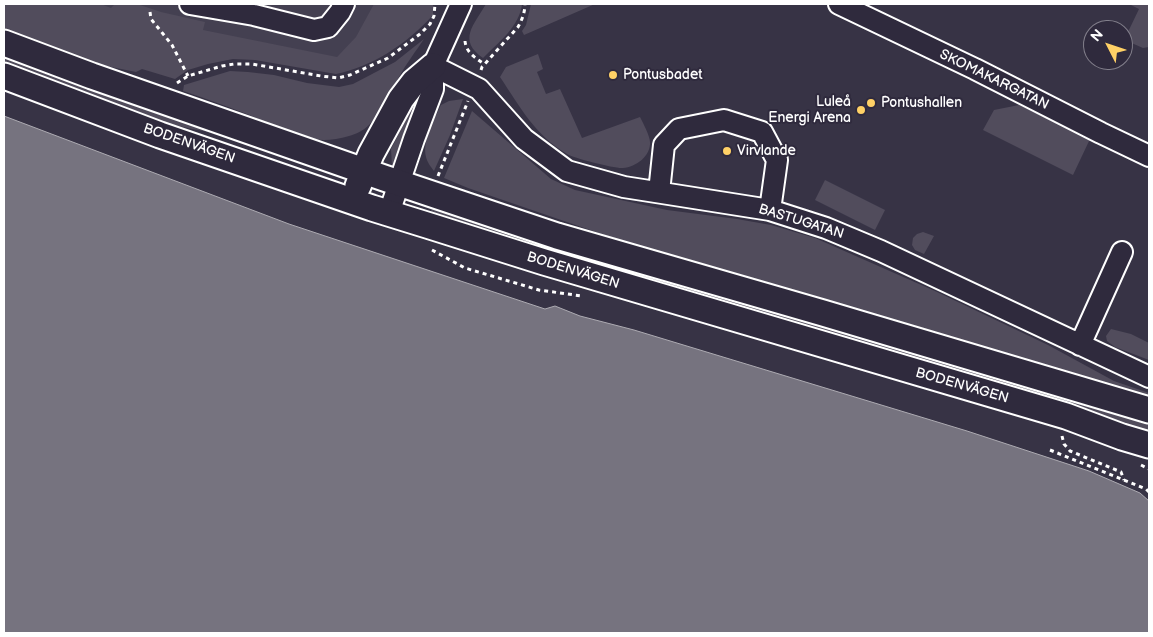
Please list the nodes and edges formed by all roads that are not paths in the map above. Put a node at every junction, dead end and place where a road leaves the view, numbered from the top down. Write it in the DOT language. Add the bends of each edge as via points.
graph roads {
  1 [pos="344,4"];
  2 [pos="461,4"];
  3 [pos="839,4"];
  4 [pos="202,5"];
  5 [pos="255,10"];
  6 [pos="4,43"];
  7 [pos="433,66"];
  8 [pos="4,76"];
  9 [pos="1149,156"];
  10 [pos="364,171"];
  11 [pos="399,183"];
  12 [pos="659,192"];
  13 [pos="353,201"];
  14 [pos="770,210"];
  15 [pos="389,213"];
  16 [pos="1122,252"];
  17 [pos="1080,344"];
  18 [pos="1149,377"];
  19 [pos="1149,410"];
  20 [pos="1149,445"];
  1 -- 5 [label="street" via="328,27 314,30"];
  2 -- 7 [label="street"];
  3 -- 9 [label="street, SKOMAKARGATAN"];
  4 -- 5 [label="street"];
  6 -- 10 [label="main road, BODENVÄGEN"];
  7 -- 10 [label="main road" via="414,82 402,99 370,154"];
  7 -- 11 [label="street" via="433,89"];
  7 -- 12 [label="street, BASTUGATAN" via="480,89 524,139 567,171 624,187"];
  8 -- 13 [label="main road, BODENVÄGEN" via="160,135"];
  10 -- 11 [label="main road, BODENVÄGEN"];
  10 -- 13 [label="main road"];
  11 -- 15 [label="street"];
  11 -- 19 [label="main road, BODENVÄGEN" via="557,236"];
  12 -- 14 [label="street, BASTUGATAN"];
  12 -- 14 [label="street" via="664,145 679,129 724,120 762,132 777,160"];
  13 -- 15 [label="main road, BODENVÄGEN"];
  14 -- 17 [label="street, BASTUGATAN" via="826,228 881,251"];
  15 -- 20 [label="main road, BODENVÄGEN" via="1066,416"];
  16 -- 17 [label="street"];
  17 -- 18 [label="street, BASTUGATAN"];
}
